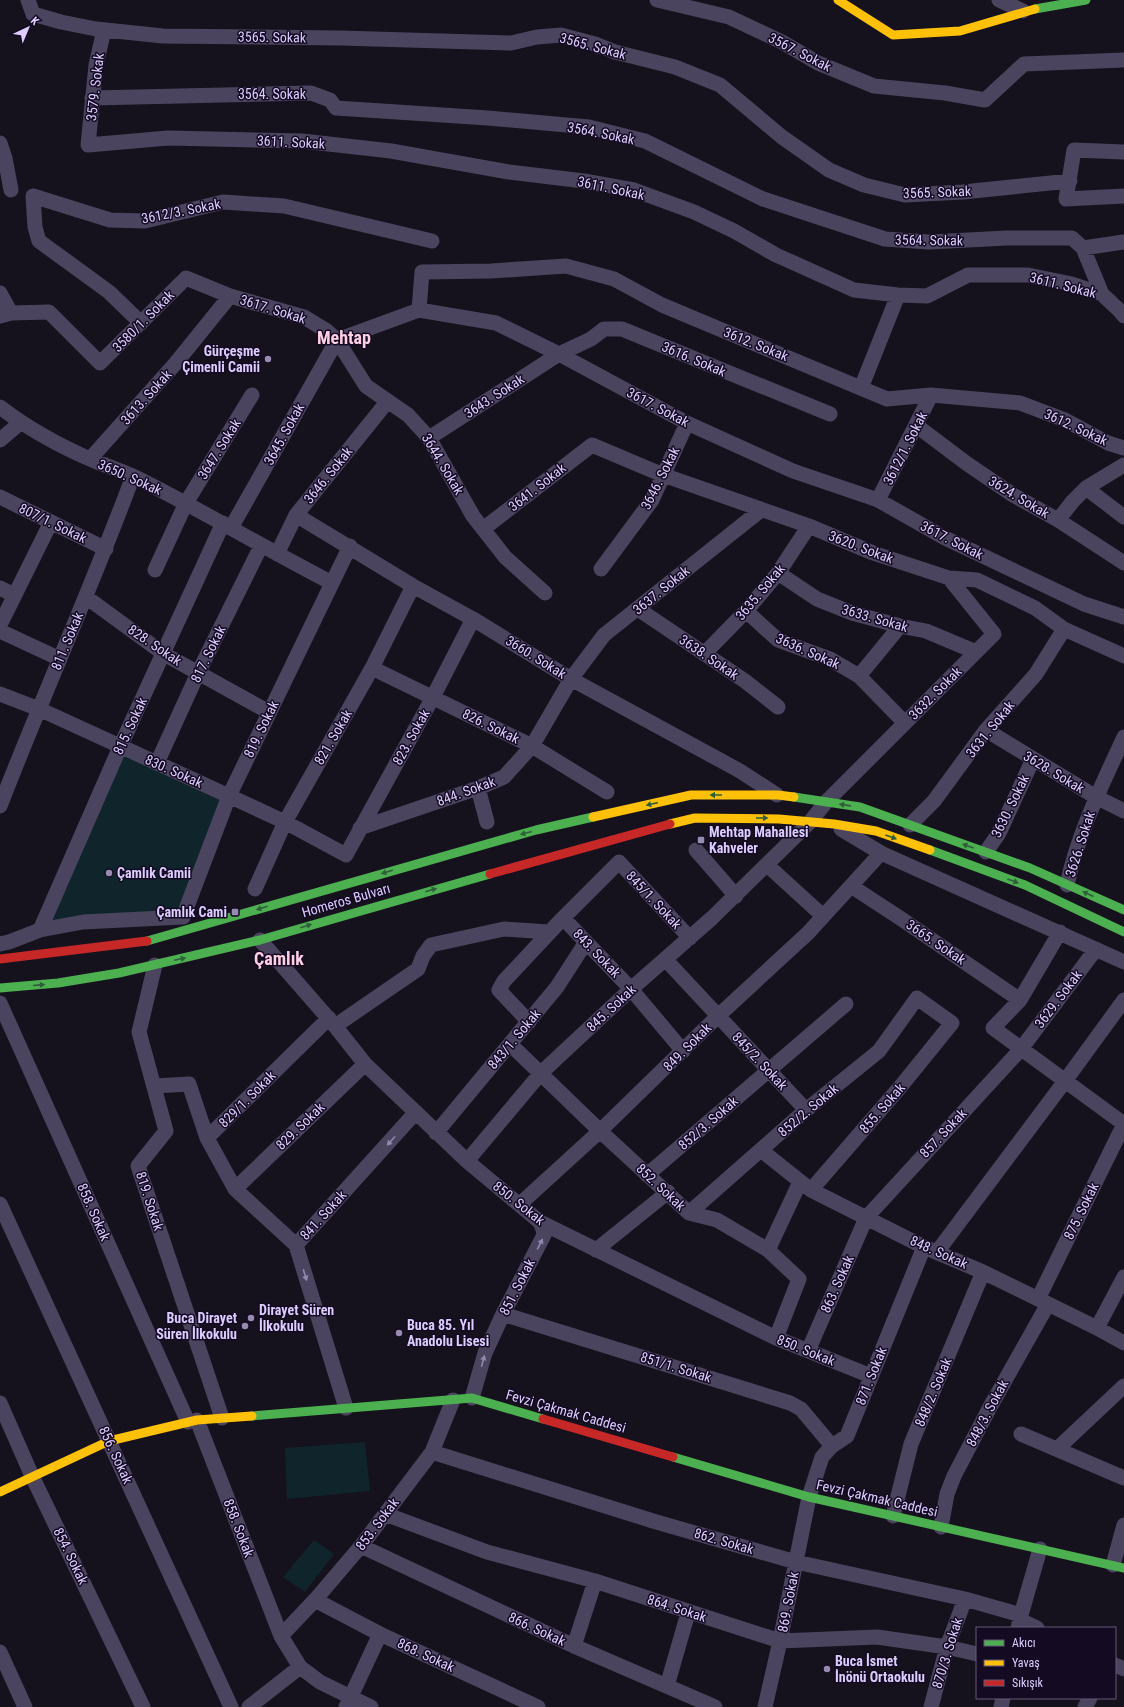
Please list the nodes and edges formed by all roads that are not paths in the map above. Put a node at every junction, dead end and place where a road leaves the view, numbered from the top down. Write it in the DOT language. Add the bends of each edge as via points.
graph roads {
  1 [pos="657,0"];
  2 [pos="838,0"];
  3 [pos="999,0"];
  4 [pos="1086,0"];
  5 [pos="31,7"];
  6 [pos="1023,11"];
  7 [pos="104,30"];
  8 [pos="1124,60"];
  9 [pos="92,98"];
  10 [pos="0,143"];
  11 [pos="88,145"];
  12 [pos="1124,152"];
  13 [pos="1070,181"];
  14 [pos="11,190"];
  15 [pos="1124,196"];
  16 [pos="432,241"];
  17 [pos="1124,242"];
  18 [pos="1077,243"];
  19 [pos="186,278"];
  20 [pos="0,293"];
  21 [pos="1102,294"];
  22 [pos="898,295"];
  23 [pos="230,296"];
  24 [pos="419,310"];
  25 [pos="5,314"];
  26 [pos="1124,316"];
  27 [pos="141,323"];
  28 [pos="337,340"];
  29 [pos="559,354"];
  30 [pos="861,388"];
  31 [pos="252,395"];
  32 [pos="931,396"];
  33 [pos="387,402"];
  34 [pos="0,407"];
  35 [pos="830,414"];
  36 [pos="20,423"];
  37 [pos="687,423"];
  38 [pos="916,426"];
  39 [pos="429,438"];
  40 [pos="0,440"];
  41 [pos="592,445"];
  42 [pos="1124,448"];
  43 [pos="90,459"];
  44 [pos="1124,464"];
  45 [pos="133,476"];
  46 [pos="663,476"];
  47 [pos="1086,488"];
  48 [pos="0,497"];
  49 [pos="878,500"];
  50 [pos="186,503"];
  51 [pos="761,510"];
  52 [pos="296,515"];
  53 [pos="1124,517"];
  54 [pos="1058,520"];
  55 [pos="51,522"];
  56 [pos="227,526"];
  57 [pos="809,526"];
  58 [pos="483,529"];
  59 [pos="261,546"];
  60 [pos="350,546"];
  61 [pos="106,549"];
  62 [pos="277,554"];
  63 [pos="1124,563"];
  64 [pos="601,569"];
  65 [pos="155,570"];
  66 [pos="778,573"];
  67 [pos="949,578"];
  68 [pos="332,583"];
  69 [pos="414,586"];
  70 [pos="0,588"];
  71 [pos="545,593"];
  72 [pos="14,595"];
  73 [pos="86,597"];
  74 [pos="638,609"];
  75 [pos="746,611"];
  76 [pos="1124,617"];
  77 [pos="473,619"];
  78 [pos="0,625"];
  79 [pos="900,626"];
  80 [pos="1064,629"];
  81 [pos="0,631"];
  82 [pos="976,652"];
  83 [pos="164,654"];
  84 [pos="704,654"];
  85 [pos="1124,656"];
  86 [pos="60,659"];
  87 [pos="372,668"];
  88 [pos="198,673"];
  89 [pos="859,676"];
  90 [pos="571,679"];
  91 [pos="0,694"];
  92 [pos="433,697"];
  93 [pos="778,707"];
  94 [pos="39,710"];
  95 [pos="269,712"];
  96 [pos="905,723"];
  97 [pos="986,730"];
  98 [pos="1124,737"];
  99 [pos="532,746"];
  100 [pos="120,747"];
  101 [pos="1033,759"];
  102 [pos="157,763"];
  103 [pos="478,788"];
  104 [pos="607,792"];
  105 [pos="778,795"];
  106 [pos="229,796"];
  107 [pos="1096,797"];
  108 [pos="826,802"];
  109 [pos="0,806"];
  110 [pos="1124,811"];
  111 [pos="285,822"];
  112 [pos="487,822"];
  113 [pos="810,822"];
  114 [pos="834,824"];
  115 [pos="910,825"];
  116 [pos="360,828"];
  117 [pos="696,850"];
  118 [pos="986,852"];
  119 [pos="881,853"];
  120 [pos="346,855"];
  121 [pos="767,865"];
  122 [pos="1067,885"];
  123 [pos="851,886"];
  124 [pos="255,889"];
  125 [pos="736,896"];
  126 [pos="1124,910"];
  127 [pos="823,916"];
  128 [pos="191,917"];
  129 [pos="563,918"];
  130 [pos="222,920"];
  131 [pos="40,930"];
  132 [pos="550,932"];
  133 [pos="1060,932"];
  134 [pos="1124,932"];
  135 [pos="690,938"];
  136 [pos="260,940"];
  137 [pos="586,942"];
  138 [pos="0,944"];
  139 [pos="1096,948"];
  140 [pos="0,949"];
  141 [pos="34,956"];
  142 [pos="0,959"];
  143 [pos="665,959"];
  144 [pos="1124,962"];
  145 [pos="155,965"];
  146 [pos="0,988"];
  147 [pos="631,989"];
  148 [pos="917,998"];
  149 [pos="1020,1000"];
  150 [pos="1124,1000"];
  151 [pos="0,1003"];
  152 [pos="846,1004"];
  153 [pos="718,1016"];
  154 [pos="332,1022"];
  155 [pos="529,1022"];
  156 [pos="510,1044"];
  157 [pos="1021,1049"];
  158 [pos="683,1051"];
  159 [pos="365,1064"];
  160 [pos="769,1071"];
  161 [pos="541,1073"];
  162 [pos="1066,1082"];
  163 [pos="154,1086"];
  164 [pos="806,1110"];
  165 [pos="416,1112"];
  166 [pos="1124,1124"];
  167 [pos="600,1131"];
  168 [pos="436,1133"];
  169 [pos="206,1138"];
  170 [pos="761,1150"];
  171 [pos="467,1161"];
  172 [pos="648,1175"];
  173 [pos="805,1186"];
  174 [pos="235,1189"];
  175 [pos="668,1192"];
  176 [pos="0,1204"];
  177 [pos="520,1204"];
  178 [pos="689,1213"];
  179 [pos="866,1218"];
  180 [pos="540,1222"];
  181 [pos="296,1245"];
  182 [pos="596,1250"];
  183 [pos="768,1250"];
  184 [pos="931,1250"];
  185 [pos="983,1272"];
  186 [pos="1124,1276"];
  187 [pos="1043,1302"];
  188 [pos="503,1314"];
  189 [pos="1097,1328"];
  190 [pos="776,1338"];
  191 [pos="1124,1344"];
  192 [pos="808,1351"];
  193 [pos="871,1376"];
  194 [pos="1124,1386"];
  195 [pos="472,1398"];
  196 [pos="453,1400"];
  197 [pos="0,1403"];
  198 [pos="346,1408"];
  199 [pos="222,1418"];
  200 [pos="193,1421"];
  201 [pos="1021,1434"];
  202 [pos="109,1441"];
  203 [pos="832,1446"];
  204 [pos="1057,1449"];
  205 [pos="432,1452"];
  206 [pos="32,1476"];
  207 [pos="1124,1478"];
  208 [pos="0,1492"];
  209 [pos="809,1497"];
  210 [pos="385,1514"];
  211 [pos="893,1516"];
  212 [pos="1124,1526"];
  213 [pos="941,1527"];
  214 [pos="361,1546"];
  215 [pos="1040,1549"];
  216 [pos="796,1562"];
  217 [pos="1118,1566"];
  218 [pos="595,1581"];
  219 [pos="965,1599"];
  220 [pos="315,1600"];
  221 [pos="688,1613"];
  222 [pos="1020,1621"];
  223 [pos="1035,1627"];
  224 [pos="380,1634"];
  225 [pos="281,1636"];
  226 [pos="780,1641"];
  227 [pos="574,1646"];
  228 [pos="947,1648"];
  229 [pos="0,1652"];
  230 [pos="976,1654"];
  231 [pos="300,1667"];
  232 [pos="667,1686"];
  233 [pos="348,1702"];
  234 [pos="25,1707"];
  235 [pos="143,1707"];
  236 [pos="231,1707"];
  237 [pos="249,1707"];
  238 [pos="371,1707"];
  239 [pos="538,1707"];
  240 [pos="715,1707"];
  241 [pos="764,1707"];
  242 [pos="931,1707"];
  1 -- 8 [label="street, 3567. Sokak" via="729,18 782,42 818,63 874,86 985,100 1024,64"];
  2 -- 6 [label="main road" via="893,35 960,31"];
  3 -- 6 [label="street"];
  4 -- 6 [label="main road"];
  5 -- 7 [label="street, 3565. Sokak" via="61,22"];
  7 -- 9 [label="street, 3579. Sokak"];
  7 -- 13 [label="street, 3565. Sokak" via="163,36 511,43 561,35 675,67 720,85 782,137 829,170 864,185 905,195"];
  9 -- 11 [label="street, 3579. Sokak"];
  9 -- 18 [label="street, 3564. Sokak" via="311,93 330,100 336,108 589,127 645,142 763,199 885,239 929,242 1007,238"];
  10 -- 14 [label="street"];
  11 -- 22 [label="street, 3611. Sokak" via="168,138 302,141 391,151 509,172 634,190 694,212 776,255 854,290"];
  12 -- 13 [label="street" via="1074,150"];
  13 -- 15 [label="street" via="1066,199"];
  16 -- 27 [label="street, 3612/3. Sokak" via="284,206 223,202 144,221 110,220 33,196 35,227 39,241 109,292"];
  17 -- 18 [label="street, 3564. Sokak"];
  18 -- 21 [label="street"];
  19 -- 23 [label="street, 3617. Sokak"];
  19 -- 27 [label="street, 3580/1. Sokak"];
  20 -- 25 [label="street"];
  21 -- 22 [label="street, 3611. Sokak" via="1028,274 968,275 927,296"];
  21 -- 26 [label="street, 3611. Sokak"];
  22 -- 30 [label="street"];
  23 -- 28 [label="street, 3617. Sokak" via="304,317"];
  23 -- 43 [label="street, 3613. Sokak"];
  24 -- 28 [label="street"];
  24 -- 29 [label="street, 3617. Sokak" via="496,324"];
  24 -- 30 [label="street, 3612. Sokak" via="422,272 566,266 614,279 662,305"];
  25 -- 27 [label="street, 3580/1. Sokak" via="49,312 100,363"];
  28 -- 33 [label="street, 3644. Sokak" via="366,386"];
  28 -- 56 [label="street, 3645. Sokak"];
  29 -- 35 [label="street, 3616. Sokak" via="591,339 604,329 622,329"];
  29 -- 37 [label="street, 3617. Sokak"];
  29 -- 39 [label="street, 3643. Sokak"];
  30 -- 32 [label="street, 3612. Sokak" via="887,399"];
  31 -- 50 [label="street, 3647. Sokak"];
  32 -- 38 [label="street, 3612/1. Sokak"];
  32 -- 42 [label="street, 3612. Sokak" via="1020,403 1065,420 1108,443"];
  33 -- 39 [label="street, 3644. Sokak" via="408,415"];
  33 -- 52 [label="street, 3646. Sokak"];
  34 -- 36 [label="street, 3650. Sokak"];
  36 -- 40 [label="street"];
  36 -- 43 [label="street, 3650. Sokak"];
  37 -- 46 [label="street, 3646. Sokak"];
  37 -- 49 [label="street, 3617. Sokak" via="793,471"];
  38 -- 49 [label="street, 3612/1. Sokak"];
  38 -- 54 [label="street, 3624. Sokak" via="1013,495"];
  39 -- 58 [label="street, 3644. Sokak"];
  41 -- 46 [label="street, 3620. Sokak"];
  41 -- 58 [label="street, 3641. Sokak"];
  43 -- 45 [label="street, 3650. Sokak"];
  44 -- 47 [label="street"];
  45 -- 50 [label="street, 3650. Sokak"];
  45 -- 61 [label="street, 811. Sokak"];
  46 -- 51 [label="street, 3620. Sokak"];
  46 -- 64 [label="street, 3646. Sokak" via="652,500"];
  47 -- 53 [label="street"];
  47 -- 54 [label="street"];
  48 -- 55 [label="street, 807/1. Sokak"];
  49 -- 76 [label="street, 3617. Sokak" via="945,538 1084,604"];
  50 -- 56 [label="street, 3650. Sokak"];
  50 -- 65 [label="street, 3647. Sokak"];
  51 -- 57 [label="street, 3620. Sokak"];
  51 -- 74 [label="street, 3637. Sokak"];
  52 -- 60 [label="street, 3660. Sokak"];
  52 -- 62 [label="street, 3646. Sokak"];
  54 -- 63 [label="street, 3624. Sokak"];
  55 -- 61 [label="street, 807/1. Sokak"];
  55 -- 72 [label="street"];
  56 -- 59 [label="street, 3650. Sokak"];
  56 -- 83 [label="street, 815. Sokak"];
  57 -- 66 [label="street, 3635. Sokak"];
  57 -- 67 [label="street, 3620. Sokak" via="873,553"];
  58 -- 71 [label="street, 3644. Sokak" via="505,557"];
  59 -- 62 [label="street, 3650. Sokak"];
  59 -- 88 [label="street, 817. Sokak"];
  60 -- 68 [label="street, 819. Sokak"];
  60 -- 69 [label="street, 3660. Sokak"];
  61 -- 73 [label="street, 811. Sokak"];
  62 -- 68 [label="street, 3650. Sokak"];
  66 -- 75 [label="street, 3635. Sokak"];
  66 -- 79 [label="street, 3633. Sokak" via="817,599 852,613"];
  67 -- 80 [label="street, 3620. Sokak" via="978,580 1035,608"];
  67 -- 82 [label="street, 3632. Sokak" via="994,634"];
  68 -- 95 [label="street, 819. Sokak"];
  69 -- 77 [label="street, 3660. Sokak"];
  69 -- 87 [label="street, 821. Sokak"];
  70 -- 72 [label="street"];
  72 -- 78 [label="street"];
  73 -- 83 [label="street, 828. Sokak"];
  73 -- 86 [label="street, 811. Sokak"];
  74 -- 84 [label="street, 3638. Sokak"];
  74 -- 90 [label="street, 3637. Sokak" via="604,635"];
  75 -- 84 [label="street, 3635. Sokak"];
  75 -- 89 [label="street, 3636. Sokak" via="778,640 830,659"];
  77 -- 90 [label="street, 3660. Sokak"];
  77 -- 92 [label="street, 823. Sokak"];
  79 -- 82 [label="street, 3633. Sokak" via="926,631"];
  79 -- 89 [label="street"];
  80 -- 85 [label="street, 3620. Sokak"];
  80 -- 97 [label="street, 3631. Sokak" via="1036,674"];
  81 -- 86 [label="street"];
  82 -- 96 [label="street, 3632. Sokak"];
  83 -- 88 [label="street, 828. Sokak"];
  83 -- 100 [label="street, 815. Sokak"];
  84 -- 93 [label="street, 3638. Sokak"];
  86 -- 94 [label="street, 811. Sokak"];
  87 -- 92 [label="street, 826. Sokak"];
  87 -- 111 [label="street, 821. Sokak"];
  88 -- 95 [label="street, 828. Sokak"];
  88 -- 102 [label="street, 817. Sokak"];
  89 -- 96 [label="street, 3636. Sokak"];
  90 -- 99 [label="street, 844. Sokak"];
  90 -- 105 [label="street, 3660. Sokak" via="740,771"];
  91 -- 94 [label="street, 830. Sokak"];
  92 -- 99 [label="street, 826. Sokak"];
  92 -- 116 [label="street, 823. Sokak"];
  94 -- 100 [label="street, 830. Sokak"];
  94 -- 109 [label="street, 811. Sokak"];
  95 -- 106 [label="street, 819. Sokak"];
  96 -- 108 [label="street, 3632. Sokak"];
  97 -- 101 [label="street, 3628. Sokak"];
  97 -- 115 [label="street, 3631. Sokak" via="934,801"];
  98 -- 107 [label="street, 3626. Sokak"];
  99 -- 103 [label="street, 844. Sokak" via="504,777"];
  99 -- 104 [label="street, 826. Sokak"];
  100 -- 102 [label="street, 830. Sokak"];
  100 -- 131 [label="street, 815. Sokak"];
  101 -- 107 [label="street, 3628. Sokak"];
  101 -- 118 [label="street, 3630. Sokak" via="999,833"];
  102 -- 106 [label="street, 830. Sokak"];
  103 -- 112 [label="street"];
  103 -- 116 [label="street, 844. Sokak"];
  105 -- 108 [label="main road, Homeros Bulvarı"];
  105 -- 130 [label="main road, Homeros Bulvarı, one-way" via="690,795 536,830"];
  106 -- 111 [label="street, 830. Sokak"];
  106 -- 128 [label="street, 819. Sokak"];
  107 -- 110 [label="street, 3628. Sokak"];
  107 -- 122 [label="street, 3626. Sokak" via="1071,866"];
  108 -- 113 [label="street, 3632. Sokak"];
  115 -- 108 [label="main road, Homeros Bulvarı, one-way" via="860,807"];
  111 -- 120 [label="street, 830. Sokak"];
  111 -- 124 [label="street, 821. Sokak"];
  113 -- 114 [label="main road, Homeros Bulvarı"];
  113 -- 121 [label="street, 845. Sokak"];
  136 -- 113 [label="main road, Homeros Bulvarı, one-way" via="626,835 695,818"];
  114 -- 119 [label="street"];
  114 -- 134 [label="main road, Homeros Bulvarı, one-way" via="876,831 1025,885"];
  118 -- 115 [label="main road, Homeros Bulvarı, one-way"];
  116 -- 120 [label="street, 823. Sokak"];
  117 -- 125 [label="street"];
  118 -- 122 [label="main road, Homeros Bulvarı"];
  119 -- 123 [label="street"];
  119 -- 133 [label="street"];
  121 -- 125 [label="street, 845. Sokak"];
  121 -- 127 [label="street"];
  126 -- 122 [label="main road, Homeros Bulvarı, one-way"];
  123 -- 127 [label="street, 849. Sokak"];
  123 -- 149 [label="street, 3665. Sokak"];
  125 -- 135 [label="street, 845. Sokak"];
  127 -- 153 [label="street, 849. Sokak"];
  128 -- 130 [label="main road"];
  128 -- 131 [label="street" via="83,922"];
  129 -- 132 [label="street"];
  129 -- 135 [label="street, 845/1. Sokak" via="619,862"];
  129 -- 137 [label="street, 843. Sokak"];
  130 -- 141 [label="main road, Homeros Bulvarı" via="143,942"];
  131 -- 138 [label="street"];
  132 -- 154 [label="street, 829/1. Sokak" via="504,929 431,945 418,969"];
  132 -- 155 [label="street" via="504,981 500,990"];
  133 -- 139 [label="street"];
  133 -- 149 [label="street"];
  135 -- 143 [label="street, 845. Sokak"];
  145 -- 136 [label="main road, Homeros Bulvarı, one-way"];
  136 -- 154 [label="street, 850. Sokak"];
  137 -- 147 [label="street, 843. Sokak"];
  137 -- 155 [label="street, 843/1. Sokak" via="557,988"];
  139 -- 144 [label="street"];
  139 -- 157 [label="street, 3629. Sokak"];
  140 -- 141 [label="main road"];
  141 -- 142 [label="main road, Homeros Bulvarı"];
  143 -- 147 [label="street, 845. Sokak"];
  143 -- 153 [label="street, 845/2. Sokak"];
  146 -- 145 [label="main road, Homeros Bulvarı, one-way" via="58,983"];
  145 -- 163 [label="street, 819. Sokak" via="139,1032"];
  147 -- 158 [label="street, 843. Sokak"];
  147 -- 161 [label="street, 845. Sokak"];
  148 -- 164 [label="street, 852/2. Sokak" via="879,1051"];
  148 -- 173 [label="street, 855. Sokak" via="952,1024 901,1086"];
  149 -- 157 [label="street" via="993,1028"];
  150 -- 162 [label="street, 871. Sokak"];
  151 -- 200 [label="street, 858. Sokak"];
  152 -- 160 [label="street, 852/3. Sokak"];
  153 -- 158 [label="street, 849. Sokak"];
  153 -- 160 [label="street, 845/2. Sokak"];
  154 -- 159 [label="street, 850. Sokak"];
  154 -- 169 [label="street, 829/1. Sokak"];
  155 -- 156 [label="street, 843/1. Sokak"];
  156 -- 161 [label="street, 852. Sokak"];
  156 -- 168 [label="street, 843/1. Sokak"];
  157 -- 162 [label="street"];
  157 -- 179 [label="street, 857. Sokak"];
  158 -- 167 [label="street, 849. Sokak"];
  159 -- 165 [label="street, 850. Sokak"];
  159 -- 174 [label="street, 829. Sokak"];
  160 -- 164 [label="street, 845/2. Sokak"];
  160 -- 172 [label="street, 852/3. Sokak"];
  161 -- 167 [label="street, 852. Sokak"];
  161 -- 171 [label="street, 845. Sokak"];
  162 -- 166 [label="street"];
  162 -- 184 [label="street, 871. Sokak"];
  163 -- 169 [label="street" via="189,1084"];
  163 -- 199 [label="street, 819. Sokak" via="166,1131 138,1166"];
  164 -- 170 [label="street, 852/2. Sokak"];
  165 -- 168 [label="street, 850. Sokak"];
  165 -- 181 [label="street, 841. Sokak, one-way"];
  166 -- 187 [label="street, 875. Sokak"];
  167 -- 172 [label="street, 852. Sokak"];
  167 -- 177 [label="street, 849. Sokak"];
  168 -- 171 [label="street, 850. Sokak"];
  169 -- 174 [label="street, 829/1. Sokak"];
  170 -- 173 [label="street, 848. Sokak"];
  170 -- 178 [label="street, 852/2. Sokak"];
  171 -- 177 [label="street, 850. Sokak"];
  172 -- 175 [label="street, 852. Sokak"];
  173 -- 179 [label="street, 848. Sokak"];
  173 -- 183 [label="street, 855. Sokak"];
  174 -- 181 [label="street, 829/1. Sokak"];
  175 -- 178 [label="street, 852. Sokak"];
  175 -- 182 [label="street"];
  176 -- 202 [label="street, 856. Sokak"];
  177 -- 180 [label="street, 850. Sokak"];
  178 -- 183 [label="street, 852. Sokak" via="717,1220"];
  179 -- 184 [label="street, 848. Sokak"];
  179 -- 192 [label="street, 863. Sokak"];
  180 -- 182 [label="street, 850. Sokak"];
  188 -- 180 [label="street, 851. Sokak, one-way" via="544,1235"];
  181 -- 198 [label="street, 841. Sokak, one-way"];
  182 -- 190 [label="street, 850. Sokak"];
  183 -- 190 [label="street, 852. Sokak" via="799,1279"];
  184 -- 185 [label="street, 848. Sokak"];
  184 -- 193 [label="street, 871. Sokak"];
  185 -- 187 [label="street, 848. Sokak"];
  185 -- 211 [label="street, 848/2. Sokak" via="911,1444"];
  186 -- 189 [label="street"];
  187 -- 189 [label="street, 848. Sokak"];
  187 -- 213 [label="street, 848/3. Sokak" via="954,1476 947,1494"];
  195 -- 188 [label="street, 851. Sokak, one-way" via="485,1353"];
  188 -- 203 [label="street, 851/1. Sokak" via="790,1403 801,1409"];
  189 -- 191 [label="street, 848. Sokak"];
  190 -- 192 [label="street, 850. Sokak"];
  192 -- 193 [label="street, 850. Sokak"];
  193 -- 203 [label="street, 871. Sokak" via="847,1436"];
  194 -- 204 [label="street"];
  195 -- 196 [label="main road, Fevzi Çakmak Caddesi"];
  195 -- 209 [label="main road, Fevzi Çakmak Caddesi"];
  196 -- 198 [label="main road, Fevzi Çakmak Caddesi"];
  196 -- 205 [label="street, 853. Sokak"];
  197 -- 206 [label="street, 854. Sokak"];
  198 -- 199 [label="main road, Fevzi Çakmak Caddesi"];
  199 -- 200 [label="main road, Fevzi Çakmak Caddesi"];
  200 -- 202 [label="main road, Fevzi Çakmak Caddesi"];
  200 -- 225 [label="street, 858. Sokak"];
  201 -- 204 [label="street"];
  202 -- 206 [label="main road, Fevzi Çakmak Caddesi"];
  202 -- 236 [label="street, 856. Sokak"];
  203 -- 209 [label="street, 871. Sokak" via="822,1457"];
  204 -- 207 [label="street"];
  205 -- 210 [label="street, 853. Sokak"];
  205 -- 216 [label="street, 862. Sokak" via="653,1521"];
  206 -- 208 [label="main road, Fevzi Çakmak Caddesi"];
  206 -- 235 [label="street, 854. Sokak"];
  209 -- 211 [label="main road, Fevzi Çakmak Caddesi"];
  209 -- 216 [label="street, 869. Sokak"];
  210 -- 214 [label="street, 853. Sokak"];
  210 -- 218 [label="street, 864. Sokak" via="487,1552"];
  211 -- 213 [label="main road, Fevzi Çakmak Caddesi"];
  212 -- 217 [label="street"];
  213 -- 215 [label="main road, Fevzi Çakmak Caddesi"];
  214 -- 220 [label="street, 853. Sokak"];
  214 -- 227 [label="street, 866. Sokak"];
  215 -- 217 [label="main road, Fevzi Çakmak Caddesi"];
  215 -- 222 [label="street"];
  216 -- 219 [label="street, 862. Sokak"];
  216 -- 226 [label="street, 869. Sokak"];
  218 -- 221 [label="street, 864. Sokak"];
  218 -- 227 [label="street"];
  219 -- 222 [label="street, 862. Sokak"];
  219 -- 228 [label="street, 870/3. Sokak"];
  220 -- 224 [label="street, 868. Sokak"];
  220 -- 225 [label="street, 853. Sokak"];
  221 -- 226 [label="street, 864. Sokak"];
  221 -- 232 [label="street"];
  222 -- 223 [label="street, 862. Sokak"];
  224 -- 233 [label="street"];
  224 -- 239 [label="street, 868. Sokak"];
  225 -- 231 [label="street, 858. Sokak"];
  226 -- 228 [label="street, 864. Sokak" via="877,1637"];
  226 -- 241 [label="street, 869. Sokak"];
  227 -- 232 [label="street, 866. Sokak"];
  228 -- 230 [label="street, 864. Sokak"];
  228 -- 242 [label="street, 870/3. Sokak"];
  229 -- 234 [label="street"];
  231 -- 233 [label="street"];
  231 -- 237 [label="street"];
  232 -- 240 [label="street, 866. Sokak"];
  233 -- 238 [label="street"];
}
